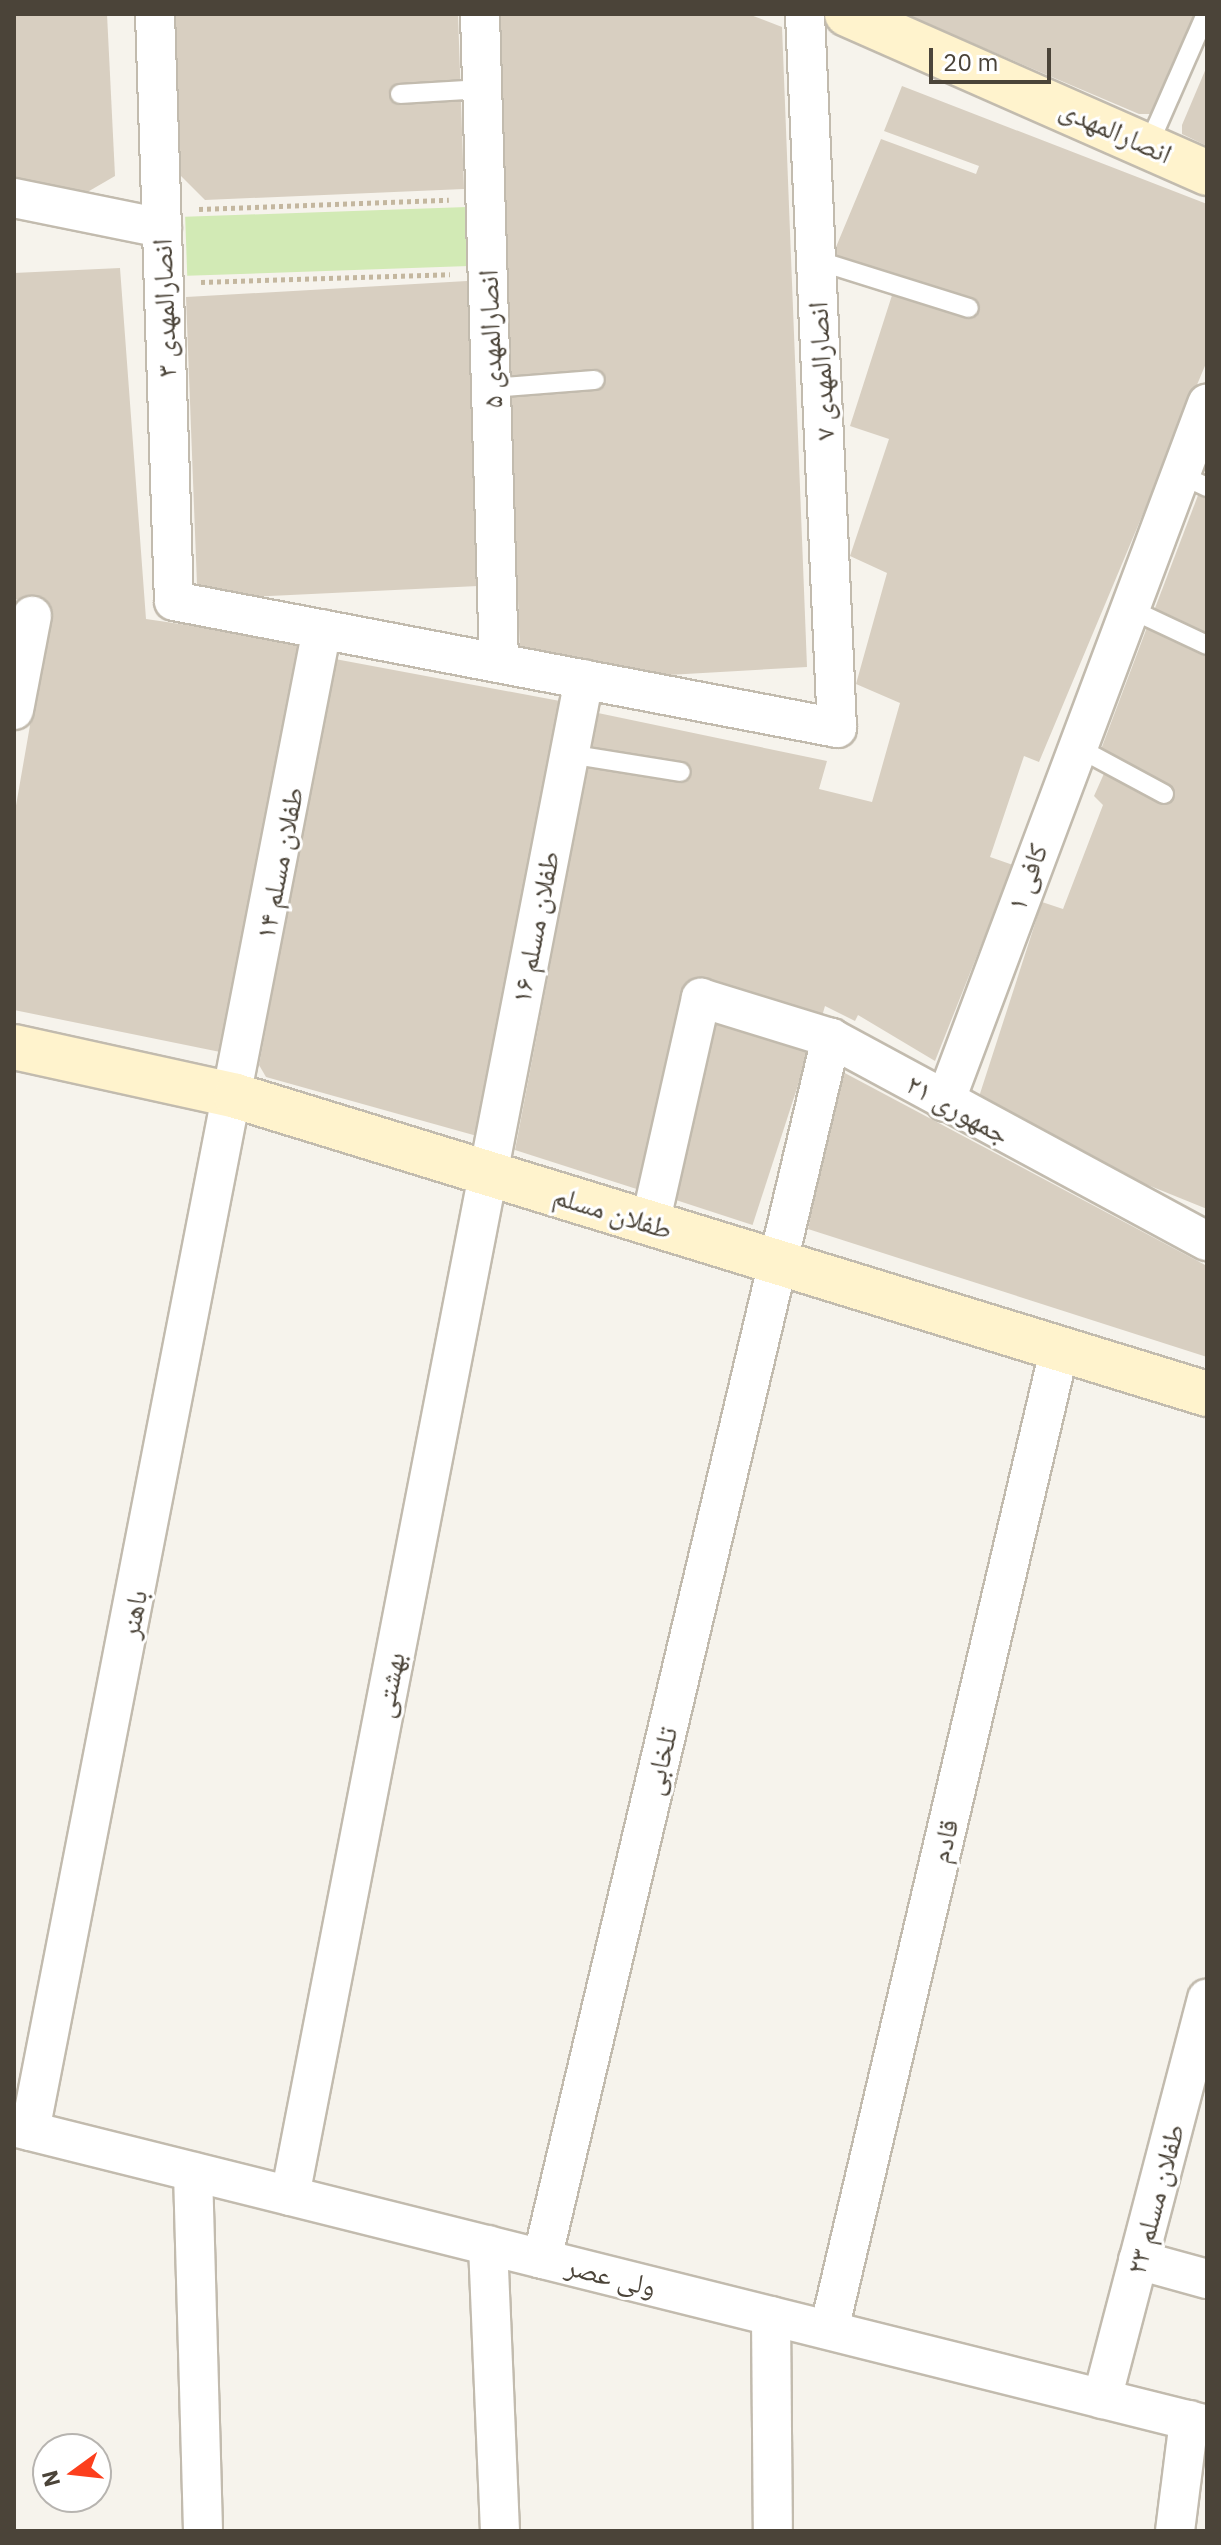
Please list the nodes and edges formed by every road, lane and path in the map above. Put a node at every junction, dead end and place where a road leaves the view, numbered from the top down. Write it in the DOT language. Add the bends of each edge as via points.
graph roads {
  1 [pos="155,14"];
  2 [pos="480,14"];
  3 [pos="805,14"];
  4 [pos="1206,14"];
  5 [pos="854,15"];
  6 [pos="482,89"];
  7 [pos="400,94"];
  8 [pos="1149,144"];
  9 [pos="1207,173"];
  10 [pos="14,198"];
  11 [pos="486,198"];
  12 [pos="162,220"];
  13 [pos="816,260"];
  14 [pos="488,272"];
  15 [pos="164,283"];
  16 [pos="969,308"];
  17 [pos="595,380"];
  18 [pos="491,388"];
  19 [pos="1207,404"];
  20 [pos="1193,480"];
  21 [pos="1126,607"];
  22 [pos="32,616"];
  23 [pos="322,629"];
  24 [pos="1207,645"];
  25 [pos="499,663"];
  26 [pos="584,679"];
  27 [pos="14,710"];
  28 [pos="1074,746"];
  29 [pos="569,754"];
  30 [pos="681,772"];
  31 [pos="1164,794"];
  32 [pos="831,1038"];
  33 [pos="14,1047"];
  34 [pos="236,1096"];
  35 [pos="945,1102"];
  36 [pos="487,1174"];
  37 [pos="650,1224"];
  38 [pos="1207,1241"];
  39 [pos="778,1263"];
  40 [pos="1059,1351"];
  41 [pos="1207,1394"];
  42 [pos="1207,1999"];
  43 [pos="22,2129"];
  44 [pos="193,2172"];
  45 [pos="290,2196"];
  46 [pos="488,2245"];
  47 [pos="542,2259"];
  48 [pos="1138,2260"];
  49 [pos="1207,2279"];
  50 [pos="771,2316"];
  51 [pos="829,2330"];
  52 [pos="1102,2399"];
  53 [pos="1198,2422"];
  54 [pos="203,2531"];
  55 [pos="500,2531"];
  56 [pos="773,2531"];
  57 [pos="1175,2531"];
  1 -- 12 [label="street, انصارالمهدی ۳"];
  2 -- 6 [label="street, انصارالمهدی ۵"];
  3 -- 13 [label="street, انصارالمهدی ۷"];
  4 -- 8 [label="lane"];
  5 -- 8 [label="street, انصارالمهدی"];
  6 -- 7 [label="lane"];
  6 -- 11 [label="street, انصارالمهدی ۵"];
  8 -- 9 [label="street, انصارالمهدی"];
  10 -- 12 [label="street"];
  11 -- 12 [label="path"];
  11 -- 14 [label="street, انصارالمهدی ۵"];
  12 -- 15 [label="street, انصارالمهدی ۳"];
  13 -- 16 [label="lane"];
  13 -- 26 [label="street, انصارالمهدی ۷" via="837,728"];
  14 -- 15 [label="path"];
  14 -- 18 [label="street, انصارالمهدی ۵"];
  15 -- 23 [label="street, انصارالمهدی ۳" via="174,601"];
  17 -- 18 [label="lane"];
  18 -- 25 [label="street, انصارالمهدی ۵"];
  19 -- 20 [label="street, کافی ۱"];
  20 -- 21 [label="street, کافی ۱"];
  21 -- 24 [label="lane"];
  21 -- 28 [label="street, کافی ۱"];
  22 -- 27 [label="street"];
  23 -- 25 [label="street"];
  23 -- 34 [label="street, طفلان مسلم ۱۴"];
  25 -- 26 [label="street"];
  26 -- 29 [label="street, طفلان مسلم ۱۶"];
  28 -- 31 [label="lane"];
  28 -- 35 [label="street, کافی ۱"];
  29 -- 30 [label="lane"];
  29 -- 36 [label="street, طفلان مسلم ۱۶"];
  32 -- 35 [label="street, جمهوری ۲۱"];
  32 -- 37 [label="street, جمهوری ۲۱" via="701,998"];
  32 -- 39 [label="street, تلخابی"];
  33 -- 34 [label="street, طفلان مسلم"];
  34 -- 36 [label="street, طفلان مسلم"];
  34 -- 43 [label="street, باهنر"];
  35 -- 38 [label="street, جمهوری ۲۱"];
  36 -- 37 [label="street, طفلان مسلم"];
  36 -- 45 [label="street, بهشتی"];
  37 -- 39 [label="street, طفلان مسلم"];
  39 -- 40 [label="street, طفلان مسلم"];
  39 -- 47 [label="street, تلخابی"];
  40 -- 41 [label="street, طفلان مسلم"];
  40 -- 51 [label="street, قادم"];
  42 -- 48 [label="street, طفلان مسلم ۲۳"];
  43 -- 44 [label="street, ولی عصر"];
  44 -- 45 [label="street, ولی عصر"];
  44 -- 54 [label="street"];
  45 -- 46 [label="street, ولی عصر"];
  46 -- 47 [label="street, ولی عصر"];
  46 -- 55 [label="street"];
  47 -- 50 [label="street, ولی عصر"];
  48 -- 49 [label="street"];
  48 -- 52 [label="street, طفلان مسلم ۲۳"];
  50 -- 51 [label="street, ولی عصر"];
  50 -- 56 [label="street"];
  51 -- 52 [label="street, ولی عصر"];
  52 -- 53 [label="street, ولی عصر"];
  53 -- 57 [label="street"];
}
